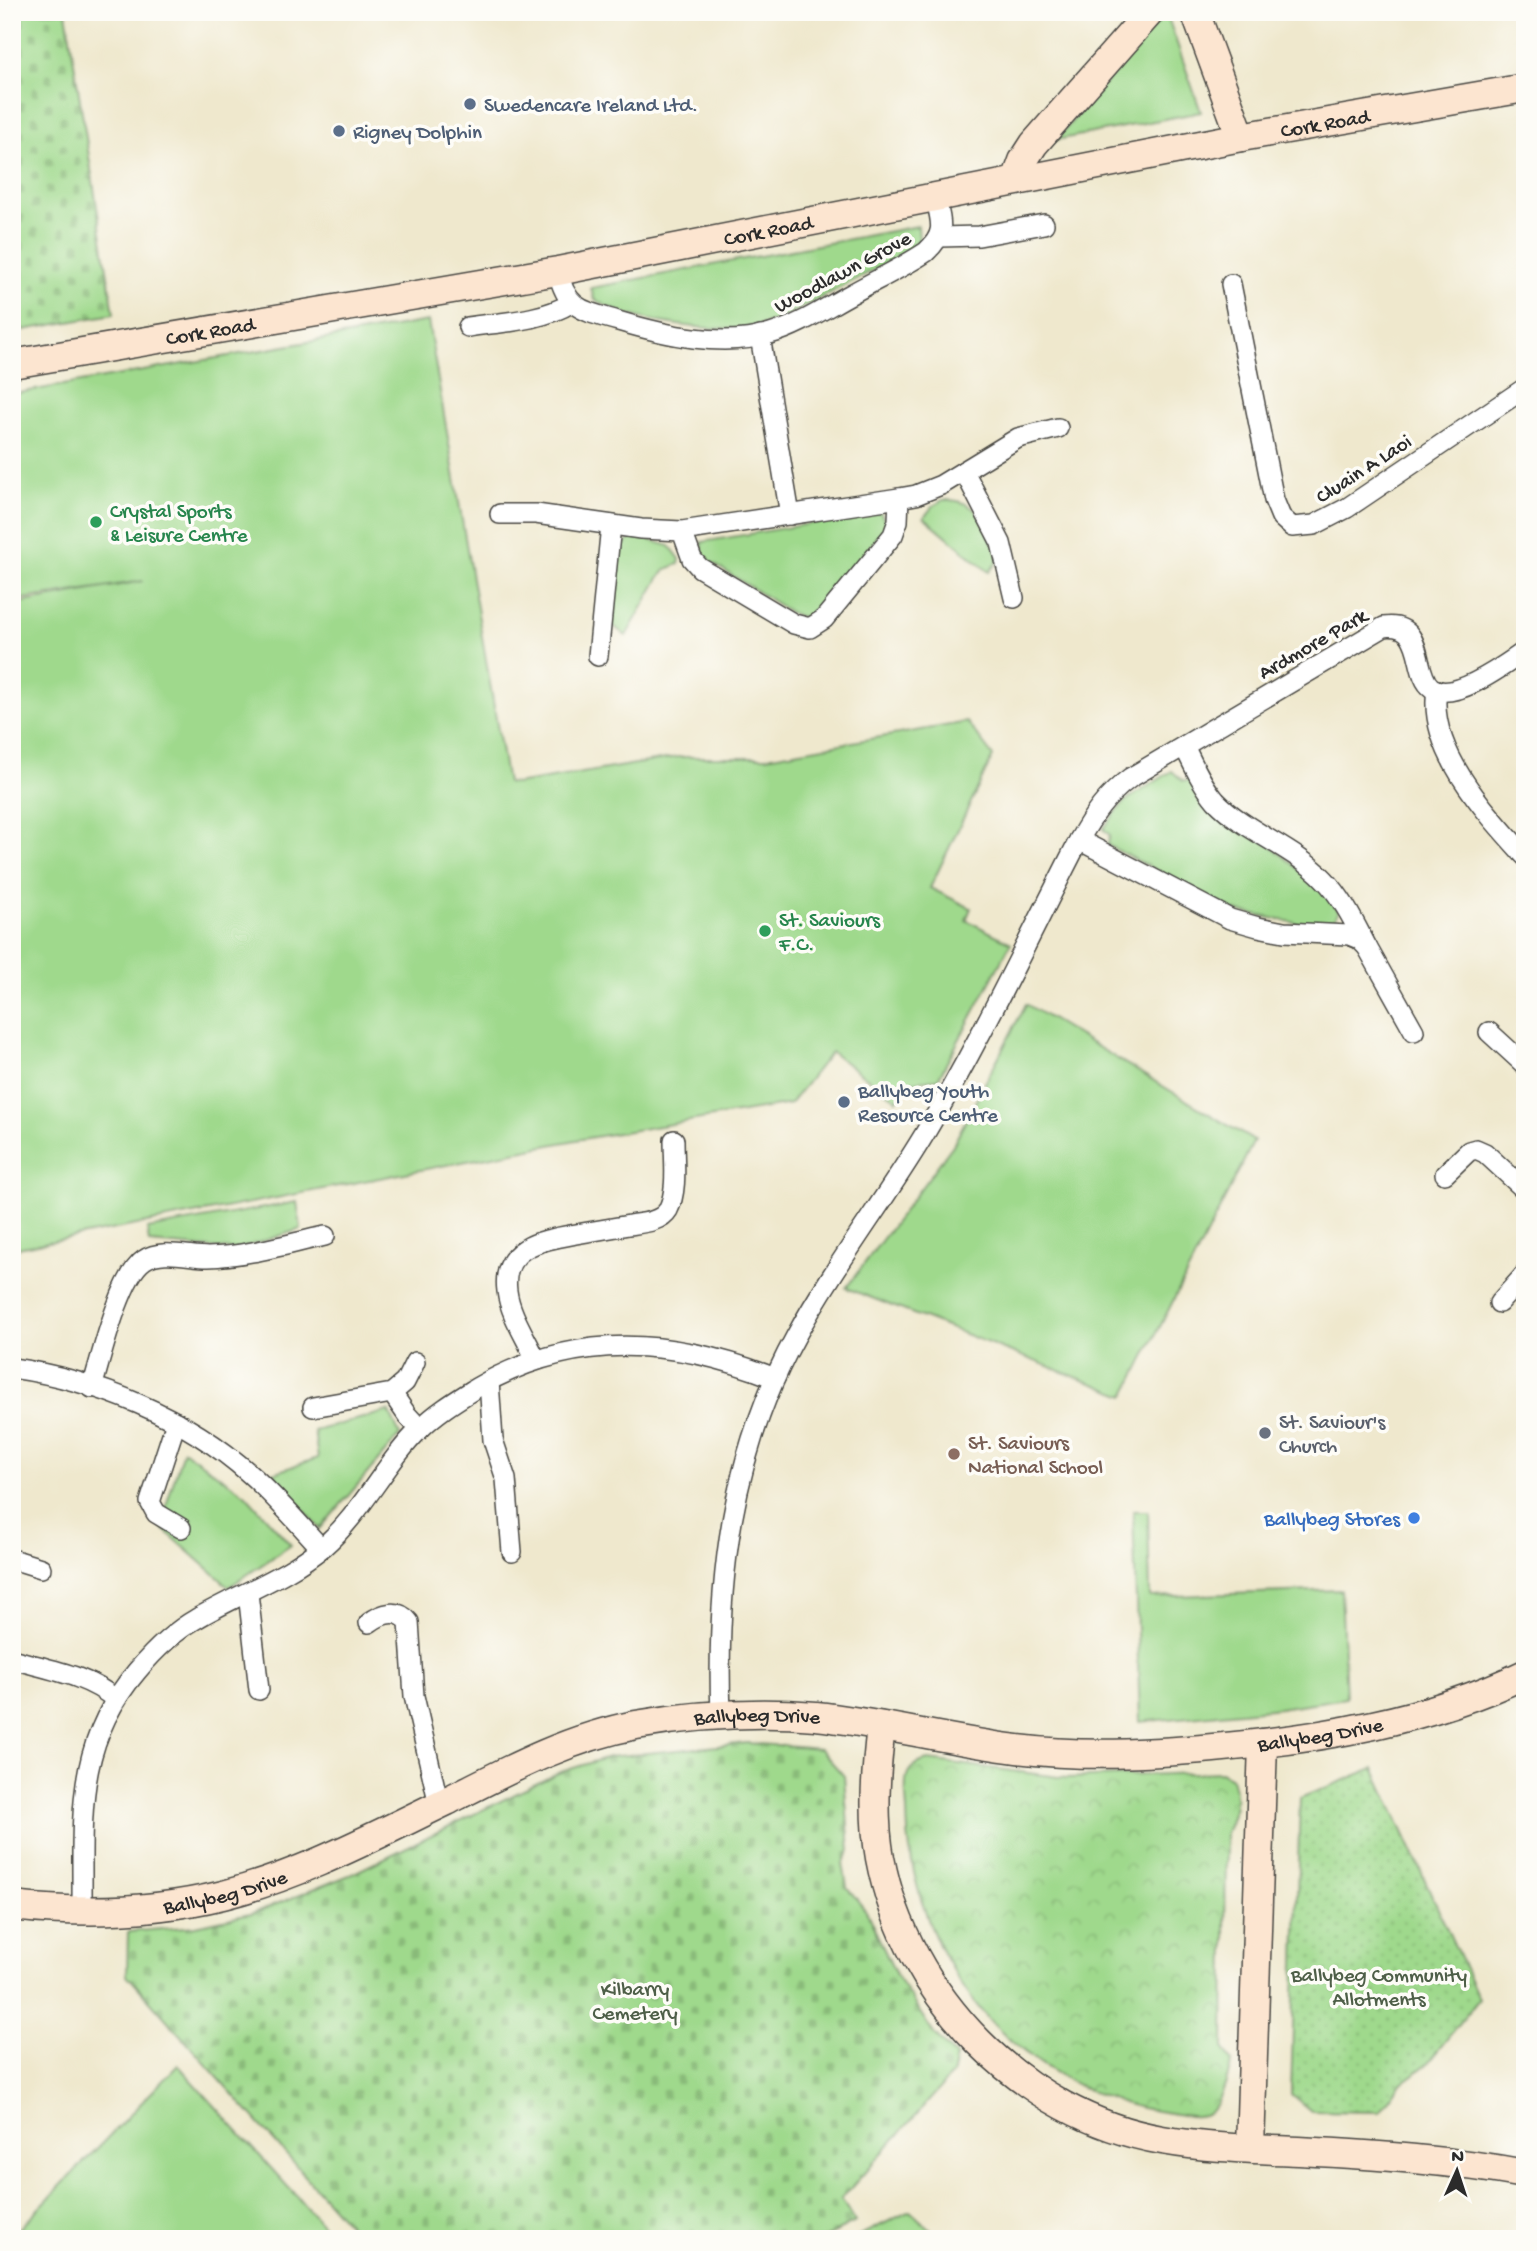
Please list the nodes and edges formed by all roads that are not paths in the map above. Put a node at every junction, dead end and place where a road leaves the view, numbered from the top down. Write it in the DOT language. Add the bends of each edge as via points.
graph roads {
  1 [pos="1150,12"];
  2 [pos="1195,12"];
  3 [pos="1525,88"];
  4 [pos="1241,137"];
  5 [pos="1016,180"];
  6 [pos="935,196"];
  7 [pos="1044,224"];
  8 [pos="940,237"];
  9 [pos="558,271"];
  10 [pos="1230,284"];
  11 [pos="571,303"];
  12 [pos="468,327"];
  13 [pos="760,337"];
  14 [pos="12,364"];
  15 [pos="1525,388"];
  16 [pos="1058,428"];
  17 [pos="964,471"];
  18 [pos="899,498"];
  19 [pos="500,514"];
  20 [pos="790,515"];
  21 [pos="611,525"];
  22 [pos="682,531"];
  23 [pos="1014,598"];
  24 [pos="1525,651"];
  25 [pos="598,656"];
  26 [pos="1437,690"];
  27 [pos="1184,746"];
  28 [pos="1079,840"];
  29 [pos="1525,856"];
  30 [pos="1367,947"];
  31 [pos="1414,1031"];
  32 [pos="1489,1032"];
  33 [pos="1525,1065"];
  34 [pos="674,1140"];
  35 [pos="1445,1174"];
  36 [pos="1521,1179"];
  37 [pos="325,1236"];
  38 [pos="1525,1274"];
  39 [pos="1499,1303"];
  40 [pos="536,1360"];
  41 [pos="415,1362"];
  42 [pos="12,1367"];
  43 [pos="775,1378"];
  44 [pos="489,1381"];
  45 [pos="92,1388"];
  46 [pos="392,1393"];
  47 [pos="313,1407"];
  48 [pos="176,1422"];
  49 [pos="420,1429"];
  50 [pos="181,1528"];
  51 [pos="321,1548"];
  52 [pos="512,1552"];
  53 [pos="12,1559"];
  54 [pos="41,1568"];
  55 [pos="248,1593"];
  56 [pos="369,1623"];
  57 [pos="12,1659"];
  58 [pos="1525,1674"];
  59 [pos="258,1690"];
  60 [pos="114,1699"];
  61 [pos="721,1715"];
  62 [pos="881,1726"];
  63 [pos="1263,1743"];
  64 [pos="439,1805"];
  65 [pos="12,1906"];
  66 [pos="82,1911"];
  67 [pos="1250,2148"];
  68 [pos="1525,2174"];
  1 -- 5 [label="street" via="1034,144"];
  2 -- 4 [label="street"];
  3 -- 4 [label="street, Cork Road"];
  4 -- 5 [label="street, Cork Road"];
  5 -- 6 [label="street, Cork Road"];
  6 -- 8 [label="street, Woodlawn Grove"];
  6 -- 9 [label="street, Cork Road"];
  7 -- 8 [label="street, Woodlawn Grove" via="979,236"];
  8 -- 13 [label="street, Woodlawn Grove" via="906,264 797,323"];
  9 -- 11 [label="street"];
  9 -- 14 [label="street, Cork Road"];
  10 -- 15 [label="street, Cluain A Laoi" via="1274,500 1281,517 1292,527 1314,525 1347,508"];
  11 -- 12 [label="street" via="538,315"];
  11 -- 13 [label="street, Woodlawn Grove" via="664,333"];
  13 -- 20 [label="street, Woodlawn Grove"];
  16 -- 17 [label="street" via="1026,435"];
  17 -- 18 [label="street" via="935,488"];
  17 -- 23 [label="street" via="1001,543"];
  18 -- 20 [label="street"];
  18 -- 22 [label="street" via="898,521 887,543 824,619 810,628 794,624 700,568"];
  19 -- 21 [label="street" via="536,514"];
  20 -- 22 [label="street"];
  21 -- 22 [label="street"];
  21 -- 25 [label="street"];
  24 -- 26 [label="street" via="1479,680 1453,690"];
  26 -- 27 [label="street, Ardmore Park" via="1428,683 1409,636 1400,628 1384,627"];
  26 -- 29 [label="street, Ardmore Park" via="1437,719 1456,766 1486,813"];
  27 -- 28 [label="street, Ardmore Park" via="1111,793"];
  27 -- 30 [label="street" via="1207,789 1222,806 1327,881"];
  28 -- 30 [label="street" via="1230,919 1284,932 1349,935"];
  28 -- 43 [label="street, Ardmore Park" via="934,1117 813,1306"];
  30 -- 31 [label="street"];
  32 -- 33 [label="street"];
  34 -- 40 [label="street" via="672,1193 664,1215 644,1223 536,1242 510,1265 508,1298"];
  35 -- 36 [label="street" via="1476,1149"];
  37 -- 45 [label="street" via="228,1255 165,1255 144,1260 123,1291"];
  38 -- 39 [label="street"];
  40 -- 43 [label="street" via="586,1349 639,1345 706,1355"];
  40 -- 44 [label="street"];
  41 -- 46 [label="street" via="405,1382"];
  42 -- 45 [label="street"];
  43 -- 61 [label="street, Ardmore Park" via="747,1455 726,1546 719,1631"];
  44 -- 49 [label="street"];
  44 -- 52 [label="street" via="493,1440 506,1479"];
  45 -- 48 [label="street"];
  46 -- 47 [label="street"];
  46 -- 49 [label="street"];
  48 -- 50 [label="street" via="150,1502 156,1513"];
  48 -- 51 [label="street" via="249,1473"];
  49 -- 51 [label="street"];
  51 -- 55 [label="street"];
  53 -- 54 [label="street"];
  55 -- 59 [label="street"];
  55 -- 60 [label="street" via="176,1632"];
  56 -- 64 [label="street" via="390,1613 410,1622 414,1696"];
  57 -- 60 [label="street" via="89,1682"];
  58 -- 63 [label="street, Ballybeg Drive" via="1480,1694 1397,1719"];
  60 -- 66 [label="street" via="99,1732 85,1785 80,1830"];
  61 -- 62 [label="street, Ballybeg Drive" via="794,1715"];
  61 -- 64 [label="street, Ballybeg Drive" via="636,1725 578,1740"];
  62 -- 63 [label="street, Ballybeg Drive" via="987,1745 1084,1755"];
  62 -- 67 [label="street" via="876,1814 883,1872 907,1938 958,2020 1010,2071 1074,2111 1161,2140"];
  63 -- 67 [label="street"];
  64 -- 66 [label="street, Ballybeg Drive" via="359,1844 247,1888 167,1905"];
  65 -- 66 [label="street, Ballybeg Drive"];
  67 -- 68 [label="street" via="1423,2159"];
}
